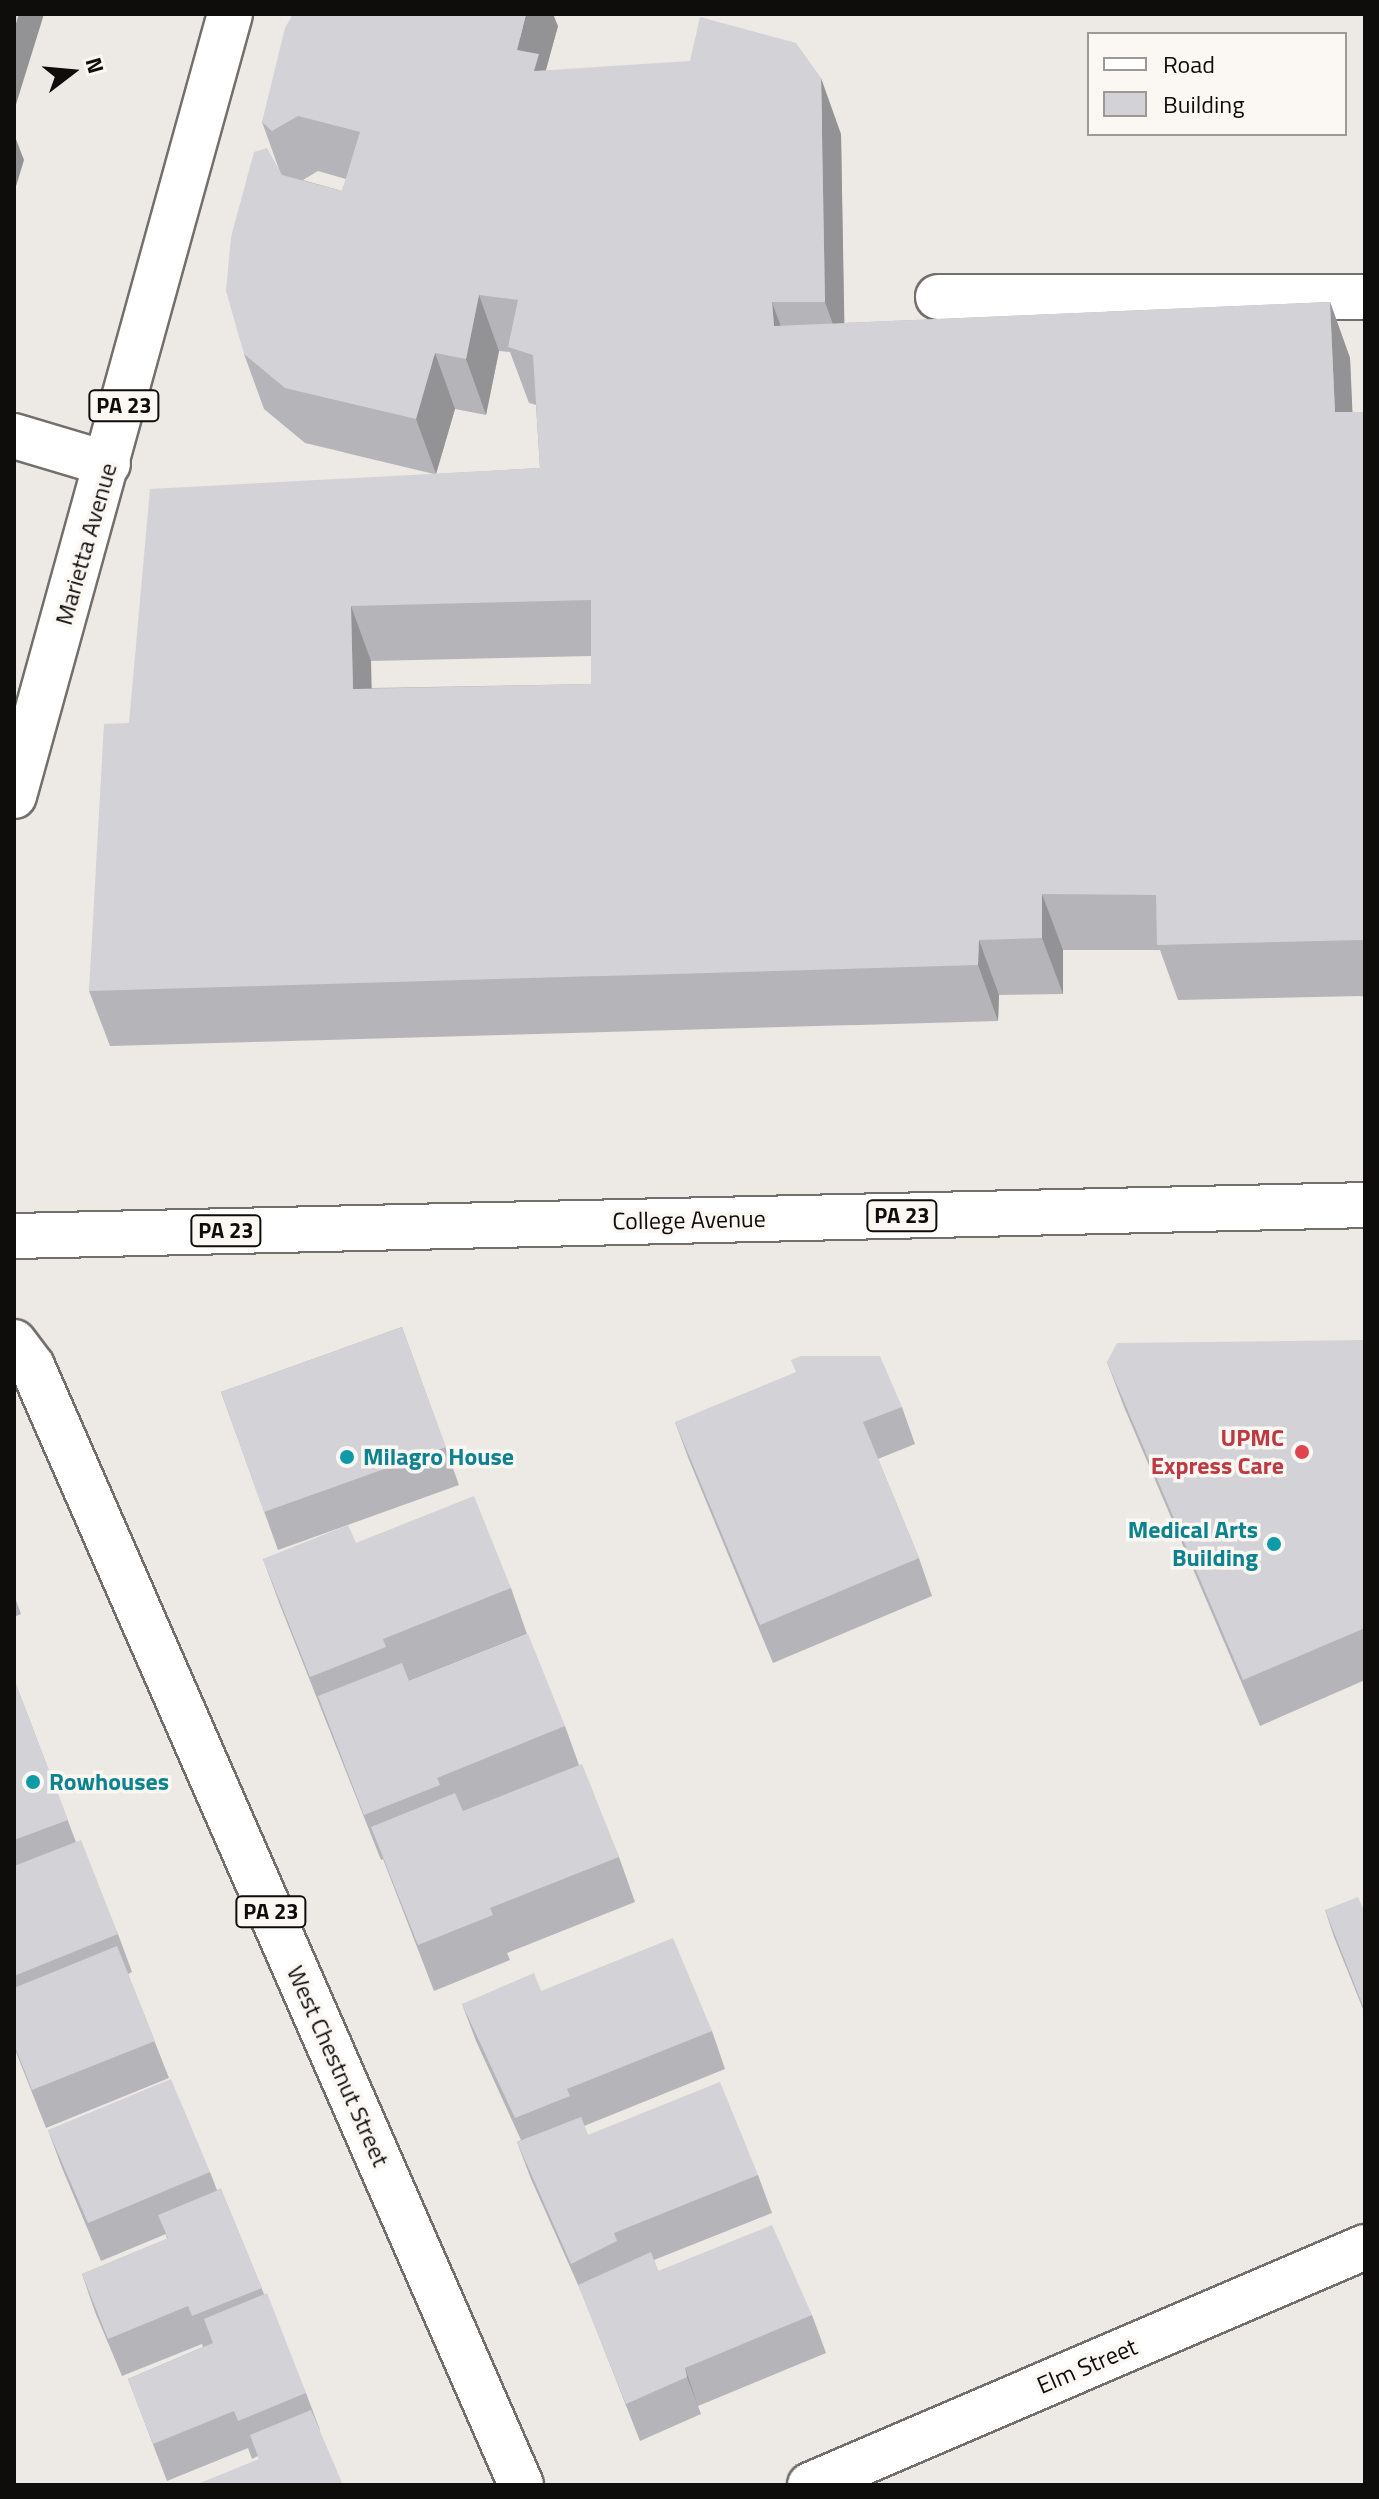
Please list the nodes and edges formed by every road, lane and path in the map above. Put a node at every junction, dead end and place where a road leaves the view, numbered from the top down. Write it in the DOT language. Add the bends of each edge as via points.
graph roads {
  1 [pos="230,14"];
  2 [pos="938,297"];
  3 [pos="1365,297"];
  4 [pos="14,436"];
  5 [pos="108,464"];
  6 [pos="14,796"];
  7 [pos="1365,1205"];
  8 [pos="14,1236"];
  9 [pos="14,1342"];
  10 [pos="1365,2247"];
  11 [pos="521,2485"];
  12 [pos="810,2485"];
  1 -- 5 [label="main road, Marietta Avenue / PA 23"];
  2 -- 3 [label="main road"];
  4 -- 5 [label="main road"];
  5 -- 6 [label="main road, Marietta Avenue / PA 23"];
  7 -- 8 [label="main road, College Avenue / PA 23"];
  9 -- 11 [label="main road, West Chestnut Street / PA 23" via="38,1380"];
  10 -- 12 [label="main road, Elm Street"];
}
